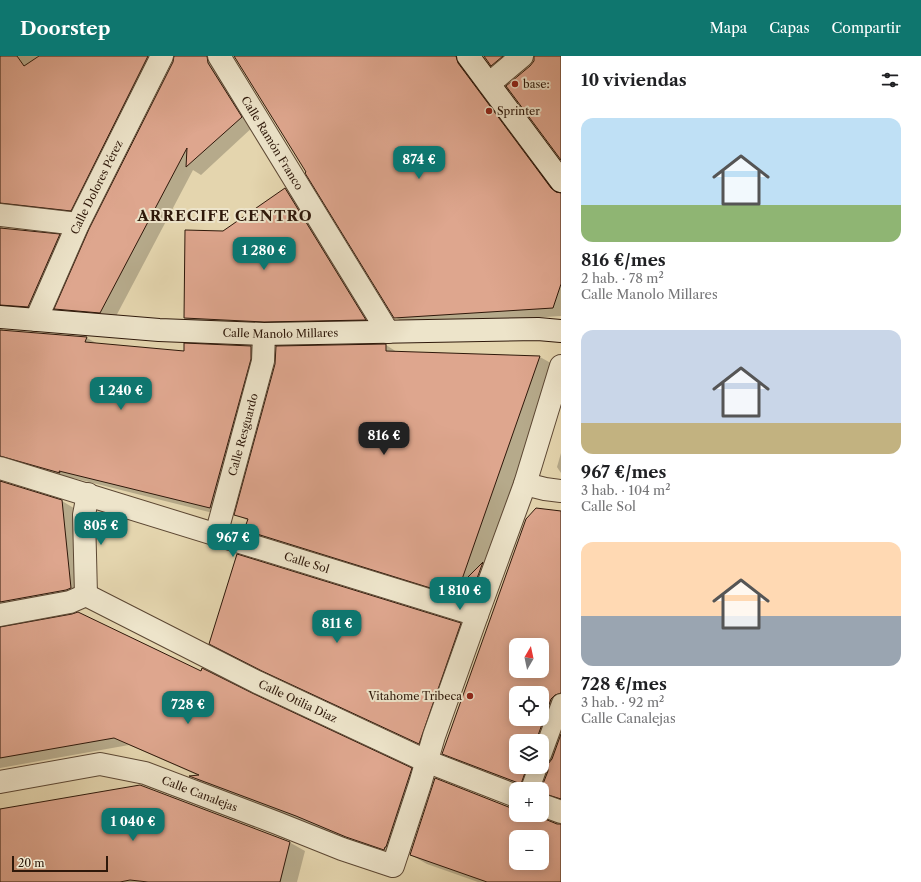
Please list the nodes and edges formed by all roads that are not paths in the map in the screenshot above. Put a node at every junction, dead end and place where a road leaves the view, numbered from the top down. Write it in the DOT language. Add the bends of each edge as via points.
graph roads {
  1 [pos="162,56"];
  2 [pos="219,56"];
  3 [pos="468,56"];
  4 [pos="522,56"];
  5 [pos="489,84"];
  6 [pos="561,181"];
  7 [pos="0,215"];
  8 [pos="78,224"];
  9 [pos="0,317"];
  10 [pos="36,320"];
  11 [pos="561,331"];
  12 [pos="388,332"];
  13 [pos="264,334"];
  14 [pos="561,366"];
  15 [pos="0,468"];
  16 [pos="525,484"];
  17 [pos="561,491"];
  18 [pos="88,494"];
  19 [pos="216,535"];
  20 [pos="86,596"];
  21 [pos="0,615"];
  22 [pos="477,615"];
  23 [pos="561,702"];
  24 [pos="549,735"];
  25 [pos="426,761"];
  26 [pos="0,782"];
  27 [pos="509,793"];
  28 [pos="549,808"];
  29 [pos="561,812"];
  1 -- 8 [label="street, Calle Dolores Pérez"];
  2 -- 12 [label="street, Calle Ramón Franco"];
  3 -- 5 [label="street"];
  4 -- 5 [label="street"];
  5 -- 6 [label="street"];
  7 -- 8 [label="street"];
  8 -- 10 [label="street, Calle Dolores Pérez"];
  9 -- 10 [label="street, Calle Manolo Millares"];
  10 -- 13 [label="street, Calle Manolo Millares" via="159,330"];
  11 -- 12 [label="street, Calle Manolo Millares" via="538,329"];
  12 -- 13 [label="street, Calle Manolo Millares"];
  13 -- 19 [label="street, Calle Resguardo" via="263,361"];
  14 -- 16 [label="street"];
  15 -- 18 [label="street, Calle Sol"];
  16 -- 17 [label="street"];
  16 -- 22 [label="street"];
  18 -- 19 [label="street, Calle Sol"];
  18 -- 20 [label="street" via="84,515"];
  19 -- 22 [label="street, Calle Sol"];
  20 -- 21 [label="street" via="70,602"];
  20 -- 25 [label="street, Calle Otilia Diaz" via="257,682"];
  22 -- 25 [label="street"];
  23 -- 24 [label="lane"];
  25 -- 26 [label="street, Calle Canalejas" via="393,866 145,773 100,764"];
  25 -- 27 [label="street, Calle Otilia Diaz"];
  28 -- 29 [label="street"];
}
